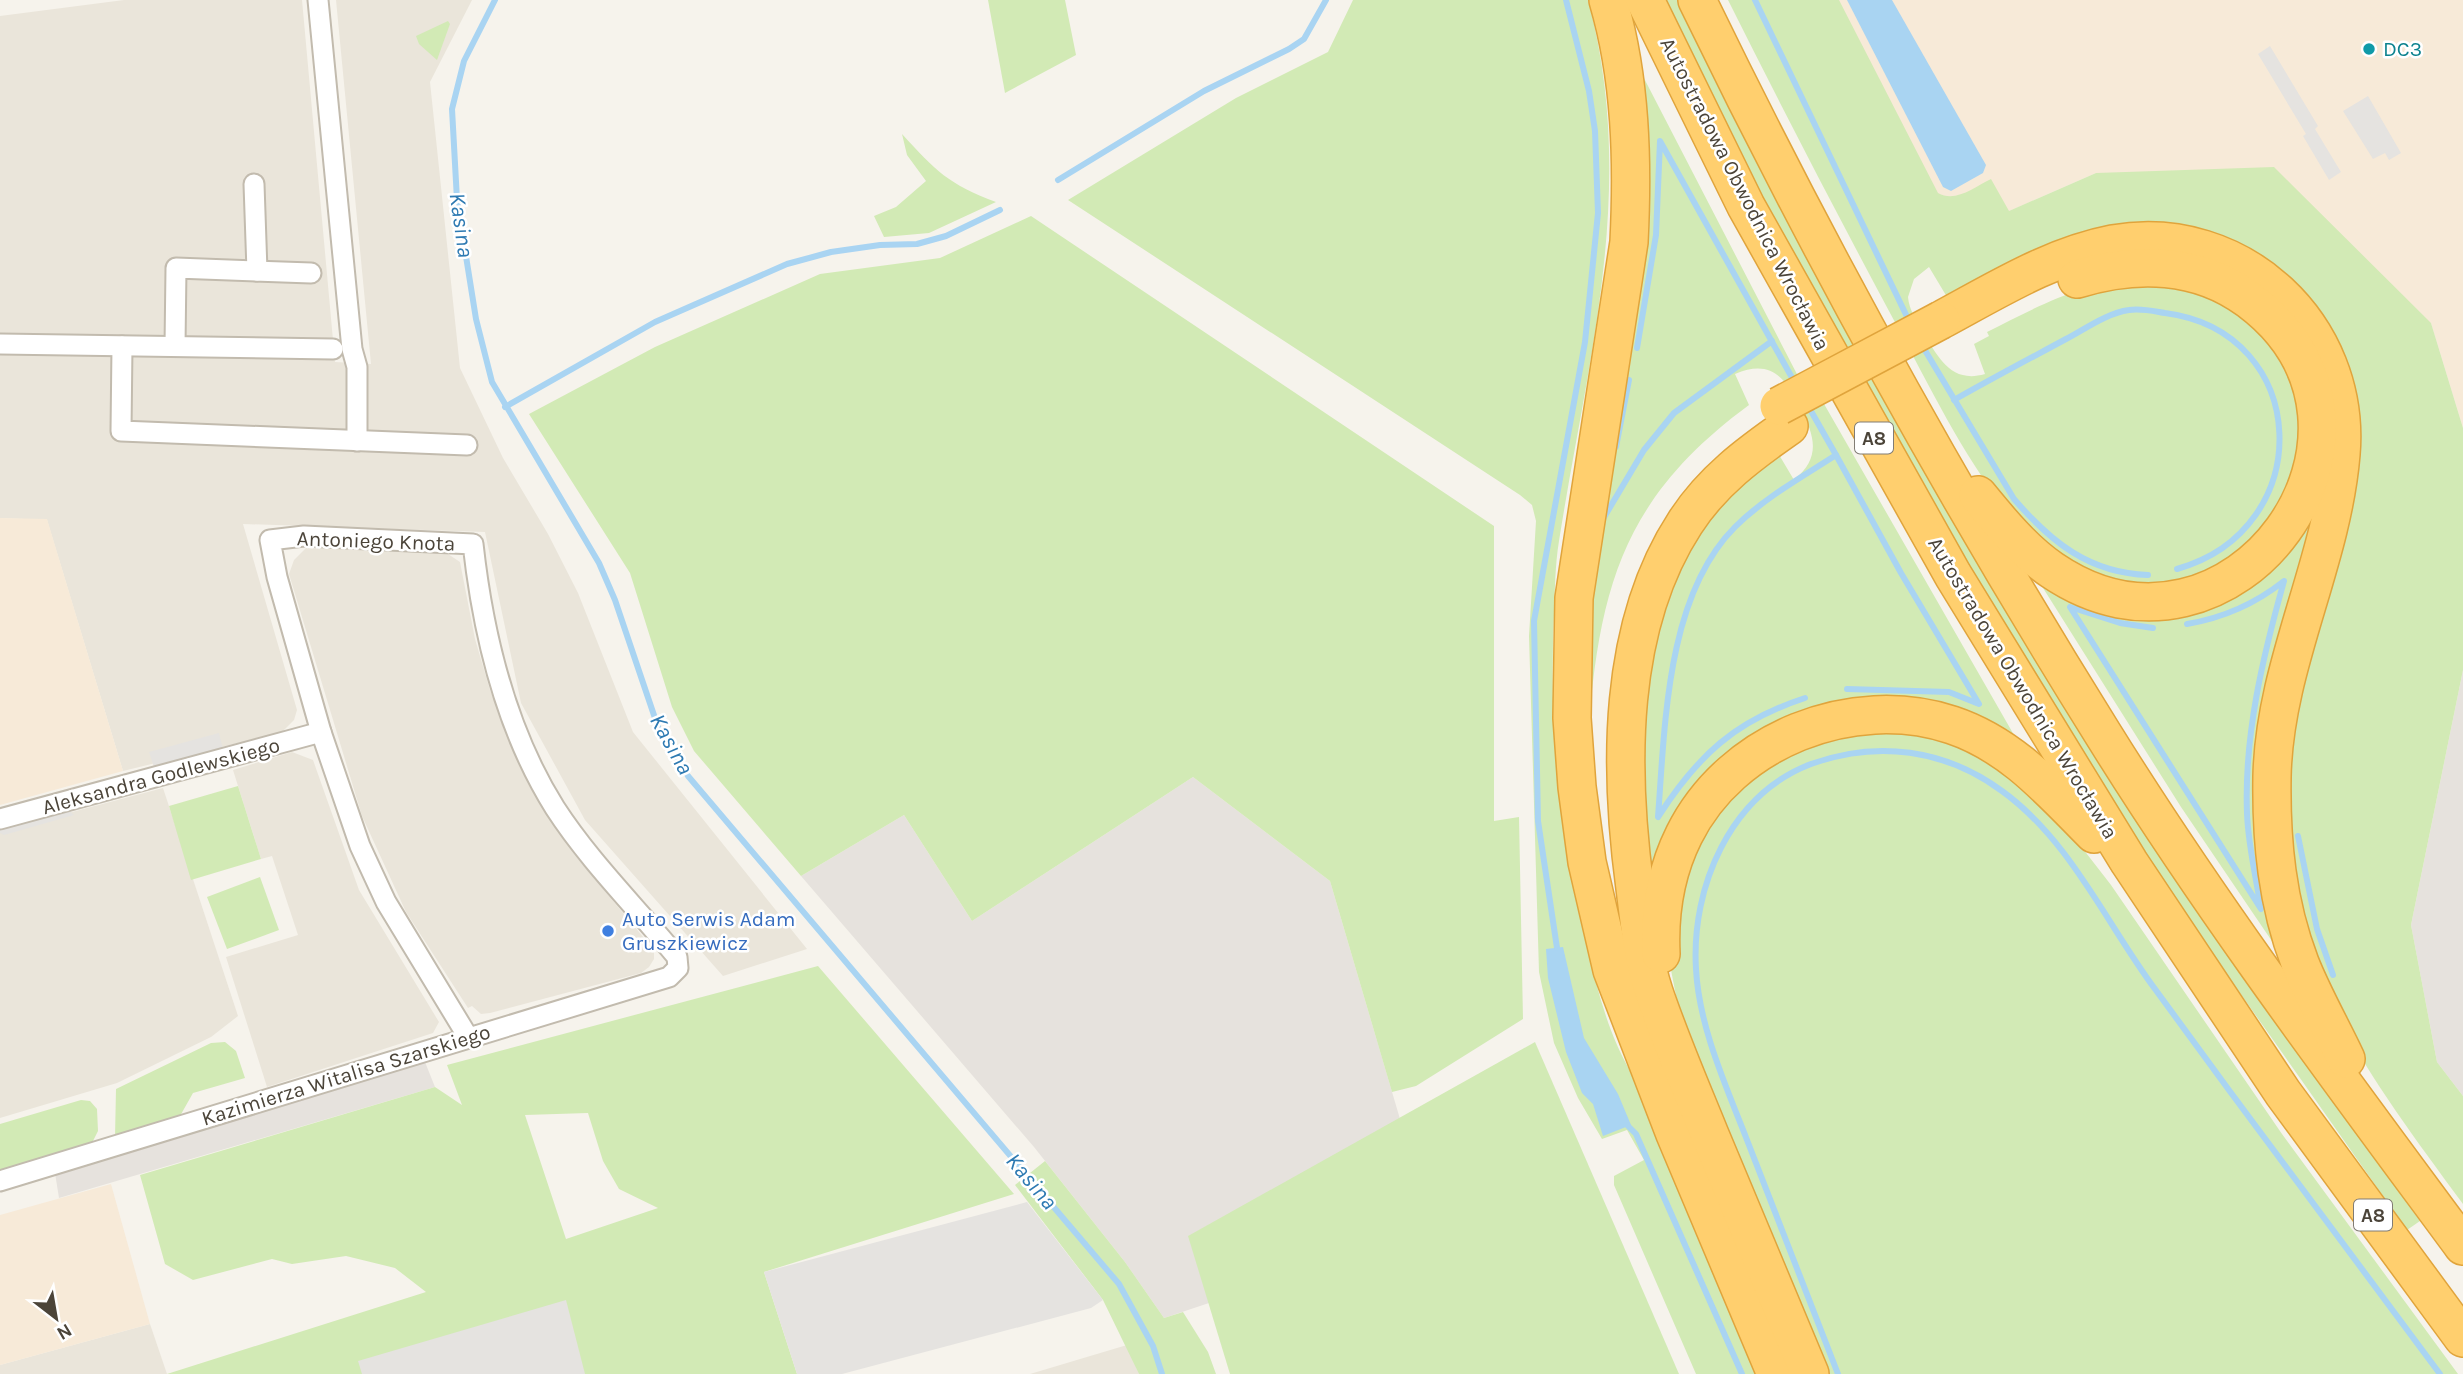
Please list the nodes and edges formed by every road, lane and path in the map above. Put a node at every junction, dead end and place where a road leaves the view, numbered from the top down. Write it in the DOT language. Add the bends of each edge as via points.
graph roads {
  1 [pos="318,0"];
  2 [pos="1608,0"];
  3 [pos="1645,0"];
  4 [pos="1697,0"];
  5 [pos="254,184"];
  6 [pos="257,271"];
  7 [pos="311,273"];
  8 [pos="1946,329"];
  9 [pos="0,344"];
  10 [pos="175,346"];
  11 [pos="332,349"];
  12 [pos="122,353"];
  13 [pos="1784,416"];
  14 [pos="1923,430"];
  15 [pos="357,441"];
  16 [pos="467,445"];
  17 [pos="321,732"];
  18 [pos="0,819"];
  19 [pos="2129,862"];
  20 [pos="677,957"];
  21 [pos="1636,1027"];
  22 [pos="468,1037"];
  23 [pos="1677,1051"];
  24 [pos="2390,1147"];
  25 [pos="0,1181"];
  26 [pos="2463,1246"];
  27 [pos="2463,1338"];
  28 [pos="1776,1374"];
  29 [pos="1811,1374"];
  1 -- 15 [label="street" via="332,167 357,367"];
  2 -- 21 [label="highway" via="1629,123 1630,220 1575,587 1572,718 1577,787 1594,895 1612,970"];
  3 -- 19 [label="highway, Autostradowa Obwodnica Wrocławia / A8" via="1746,206 1884,457"];
  4 -- 14 [label="highway, Autostradowa Obwodnica Wrocławia / A8" via="1824,250"];
  5 -- 6 [label="street"];
  6 -- 7 [label="street"];
  6 -- 10 [label="street" via="176,268"];
  8 -- 13 [label="highway"];
  8 -- 14 [label="highway" via="2109,270 2156,267 2218,281 2269,318 2304,371 2316,433 2310,479 2289,525 2246,569 2182,597 2129,600 2082,587 2046,565 2001,523"];
  8 -- 24 [label="highway" via="2031,273 2079,253 2124,242 2160,241 2221,254 2252,270 2289,301 2319,342 2339,399 2341,460 2334,507 2280,720 2272,773 2273,847 2283,910 2300,961"];
  9 -- 12 [label="street"];
  10 -- 11 [label="street"];
  10 -- 12 [label="street"];
  12 -- 15 [label="street" via="121,431"];
  13 -- 21 [label="highway" via="1713,453 1674,498 1641,557 1618,625 1605,725 1605,819 1611,892"];
  13 -- 23 [label="highway" via="1693,512 1662,566 1639,638 1628,726 1629,836 1648,969"];
  14 -- 24 [label="highway, Autostradowa Obwodnica Wrocławia / A8" via="2104,736 2311,1041"];
  15 -- 16 [label="street"];
  17 -- 18 [label="street, Aleksandra Godlewskiego"];
  17 -- 20 [label="street, Antoniego Knota" via="270,540 304,536 473,544 494,664 542,783 587,853"];
  17 -- 22 [label="street" via="360,846 386,902"];
  19 -- 23 [label="highway" via="2093,834 2023,764 1981,737 1951,725 1902,715 1853,717 1787,737 1756,754 1719,786 1689,825 1671,868 1660,936"];
  19 -- 27 [label="highway, Autostradowa Obwodnica Wrocławia / A8" via="2283,1093"];
  20 -- 22 [label="street, Kazimierza Witalisa Szarskiego" via="678,968 669,977"];
  21 -- 28 [label="highway" via="1675,1134"];
  22 -- 25 [label="street, Kazimierza Witalisa Szarskiego"];
  23 -- 29 [label="highway"];
  24 -- 26 [label="highway, Autostradowa Obwodnica Wrocławia / A8"];
}
